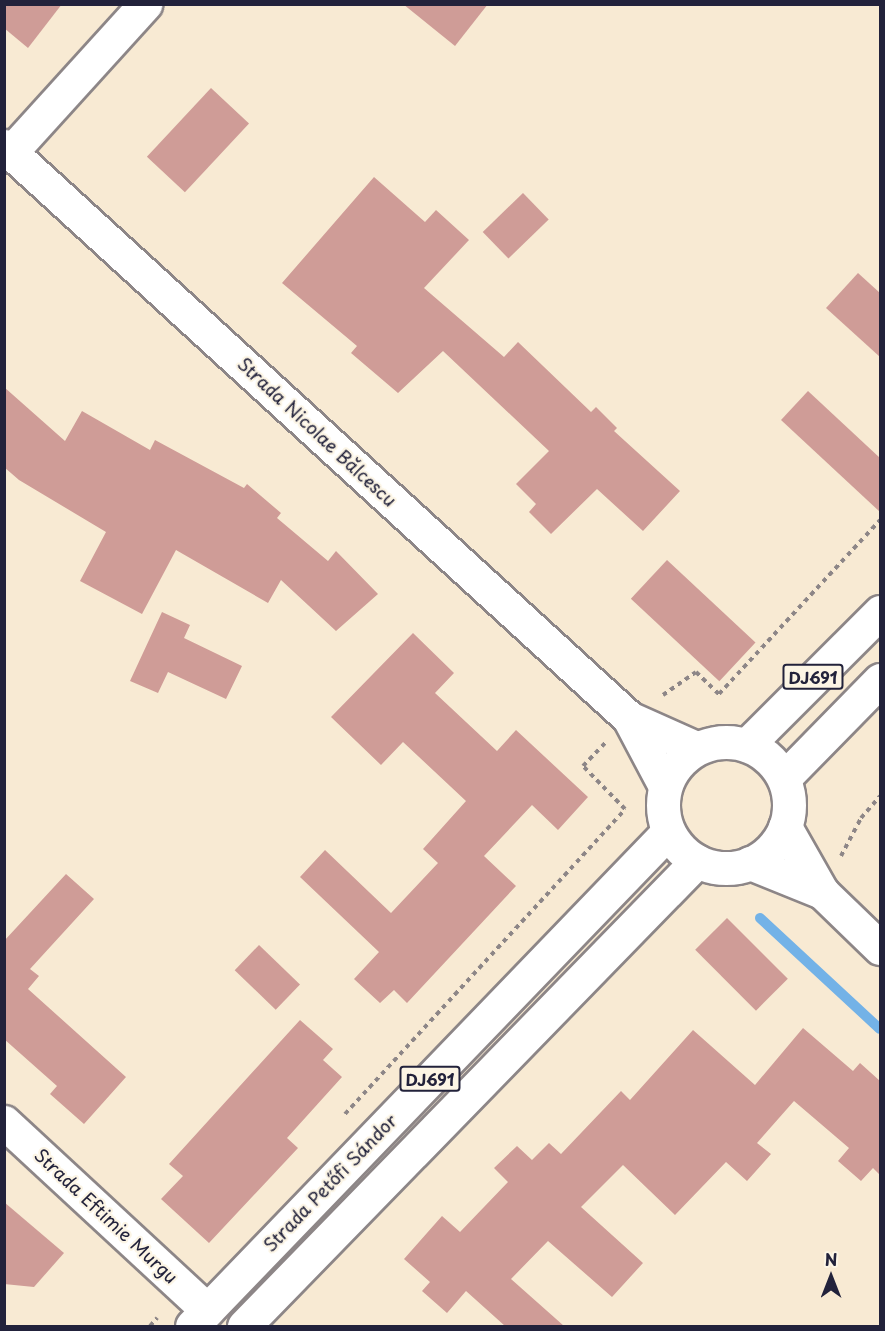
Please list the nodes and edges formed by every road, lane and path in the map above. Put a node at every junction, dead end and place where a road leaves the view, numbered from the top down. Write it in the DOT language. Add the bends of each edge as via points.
graph roads {
  1 [pos="146,4"];
  2 [pos="8,149"];
  3 [pos="880,520"];
  4 [pos="880,612"];
  5 [pos="880,680"];
  6 [pos="629,718"];
  7 [pos="747,745"];
  8 [pos="696,748"];
  9 [pos="784,778"];
  10 [pos="665,786"];
  11 [pos="880,796"];
  12 [pos="785,827"];
  13 [pos="668,832"];
  14 [pos="697,861"];
  15 [pos="750,863"];
  16 [pos="822,892"];
  17 [pos="880,948"];
  18 [pos="343,1115"];
  19 [pos="4,1122"];
  20 [pos="195,1309"];
  21 [pos="150,1326"];
  22 [pos="244,1326"];
  1 -- 2 [label="main road"];
  2 -- 6 [label="main road, Strada Nicolae Bălcescu"];
  3 -- 6 [label="path" via="719,694 696,672"];
  4 -- 7 [label="main road, DJ691"];
  5 -- 9 [label="main road, DJ691"];
  6 -- 8 [label="main road, Strada Nicolae Bălcescu"];
  6 -- 10 [label="main road, Strada Nicolae Bălcescu"];
  6 -- 18 [label="path" via="583,766 625,809"];
  7 -- 8 [label="main road" via="721,741"];
  7 -- 9 [label="main road" via="769,758"];
  8 -- 10 [label="main road" via="676,765"];
  9 -- 12 [label="main road" via="789,802"];
  10 -- 13 [label="main road" via="662,809"];
  11 -- 16 [label="path" via="861,818"];
  12 -- 15 [label="main road" via="772,848"];
  12 -- 16 [label="main road"];
  13 -- 14 [label="main road" via="680,849"];
  13 -- 20 [label="main road, Strada Petőfi Sándor / DJ691"];
  14 -- 15 [label="main road" via="723,868"];
  14 -- 22 [label="main road, DJ691"];
  15 -- 16 [label="main road"];
  16 -- 17 [label="main road"];
  19 -- 20 [label="main road, Strada Eftimie Murgu"];
  20 -- 21 [label="path"];
}
